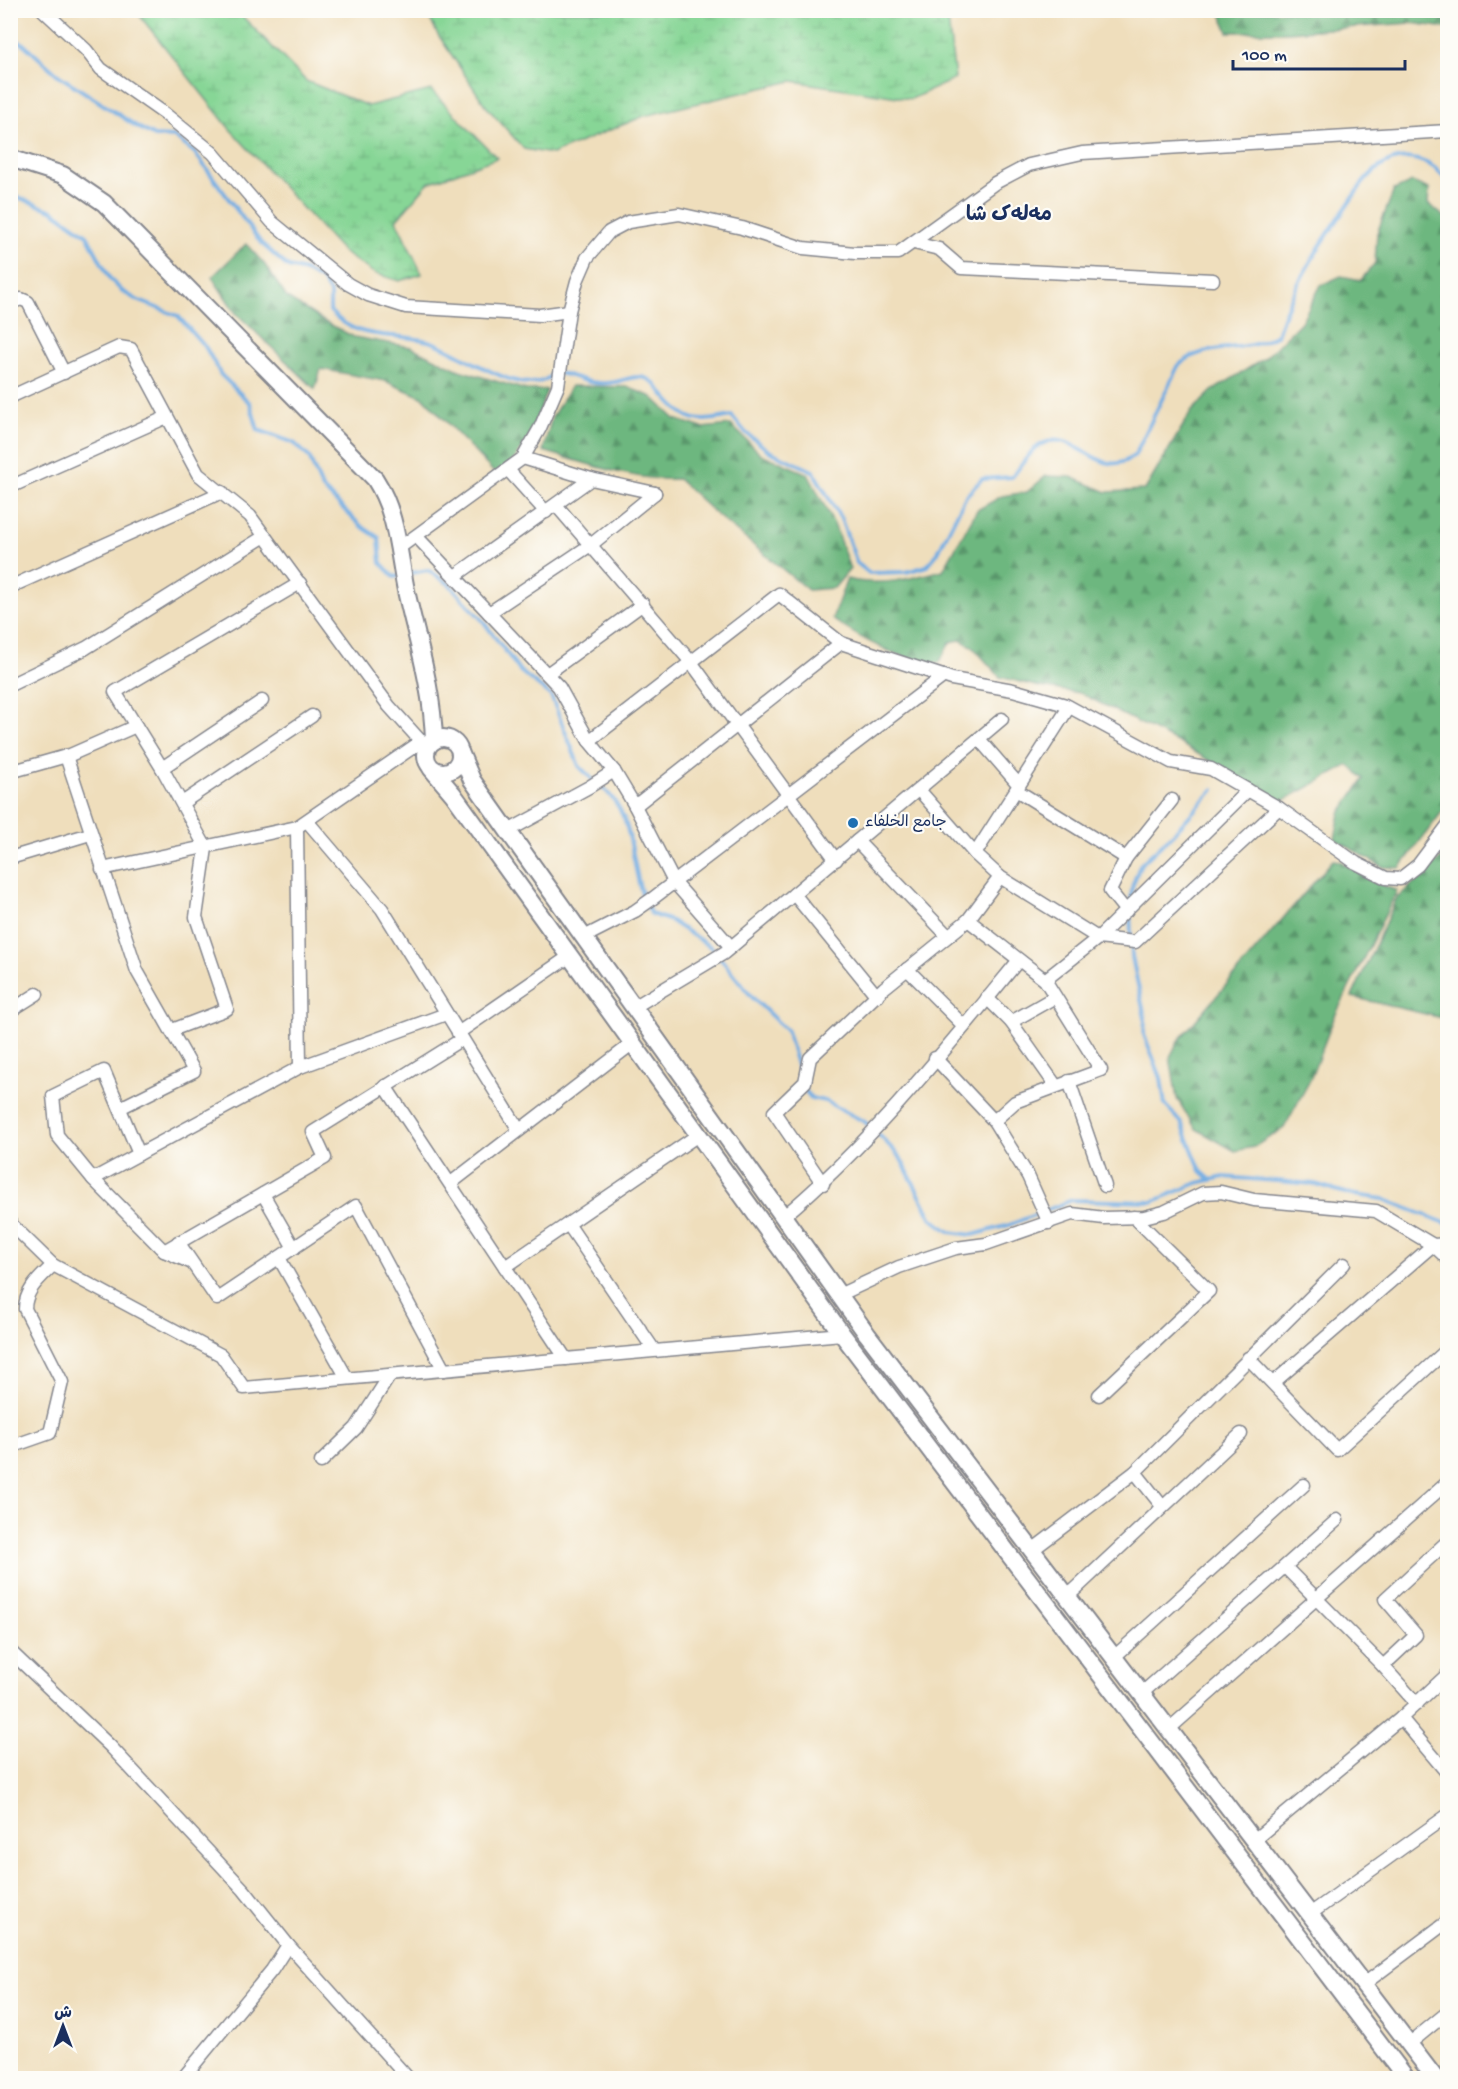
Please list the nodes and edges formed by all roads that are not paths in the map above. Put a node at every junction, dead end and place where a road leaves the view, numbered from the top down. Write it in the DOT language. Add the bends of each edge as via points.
graph roads {
  1 [pos="43,10"];
  2 [pos="1448,131"];
  3 [pos="10,158"];
  4 [pos="914,243"];
  5 [pos="1213,280"];
  6 [pos="10,303"];
  7 [pos="569,311"];
  8 [pos="64,373"];
  9 [pos="10,396"];
  10 [pos="167,417"];
  11 [pos="523,458"];
  12 [pos="508,471"];
  13 [pos="591,479"];
  14 [pos="10,487"];
  15 [pos="222,492"];
  16 [pos="551,509"];
  17 [pos="265,536"];
  18 [pos="417,537"];
  19 [pos="592,544"];
  20 [pos="400,554"];
  21 [pos="455,576"];
  22 [pos="300,582"];
  23 [pos="10,587"];
  24 [pos="643,604"];
  25 [pos="489,613"];
  26 [pos="842,643"];
  27 [pos="691,662"];
  28 [pos="547,674"];
  29 [pos="944,676"];
  30 [pos="10,685"];
  31 [pos="431,699"];
  32 [pos="262,701"];
  33 [pos="1069,707"];
  34 [pos="312,716"];
  35 [pos="1002,719"];
  36 [pos="136,726"];
  37 [pos="738,727"];
  38 [pos="979,739"];
  39 [pos="588,741"];
  40 [pos="428,743"];
  41 [pos="458,748"];
  42 [pos="66,756"];
  43 [pos="162,768"];
  44 [pos="431,768"];
  45 [pos="614,771"];
  46 [pos="10,772"];
  47 [pos="1018,788"];
  48 [pos="919,790"];
  49 [pos="1248,790"];
  50 [pos="789,795"];
  51 [pos="1172,800"];
  52 [pos="182,803"];
  53 [pos="635,806"];
  54 [pos="1279,808"];
  55 [pos="302,824"];
  56 [pos="1448,825"];
  57 [pos="508,831"];
  58 [pos="90,834"];
  59 [pos="857,841"];
  60 [pos="206,848"];
  61 [pos="975,854"];
  62 [pos="11,857"];
  63 [pos="1126,858"];
  64 [pos="836,860"];
  65 [pos="102,869"];
  66 [pos="1000,876"];
  67 [pos="674,882"];
  68 [pos="794,894"];
  69 [pos="1126,911"];
  70 [pos="968,920"];
  71 [pos="948,936"];
  72 [pos="584,937"];
  73 [pos="1098,938"];
  74 [pos="727,950"];
  75 [pos="570,956"];
  76 [pos="1019,960"];
  77 [pos="907,969"];
  78 [pos="1045,980"];
  79 [pos="37,994"];
  80 [pos="877,996"];
  81 [pos="987,998"];
  82 [pos="1055,998"];
  83 [pos="634,1007"];
  84 [pos="10,1011"];
  85 [pos="446,1014"];
  86 [pos="1011,1022"];
  87 [pos="964,1026"];
  88 [pos="172,1030"];
  89 [pos="460,1036"];
  90 [pos="633,1043"];
  91 [pos="935,1058"];
  92 [pos="300,1067"];
  93 [pos="1069,1081"];
  94 [pos="385,1086"];
  95 [pos="1056,1086"];
  96 [pos="120,1108"];
  97 [pos="994,1121"];
  98 [pos="519,1130"];
  99 [pos="698,1135"];
  100 [pos="139,1154"];
  101 [pos="748,1168"];
  102 [pos="93,1179"];
  103 [pos="730,1180"];
  104 [pos="451,1183"];
  105 [pos="823,1184"];
  106 [pos="1105,1186"];
  107 [pos="764,1190"];
  108 [pos="263,1194"];
  109 [pos="745,1201"];
  110 [pos="783,1217"];
  111 [pos="1134,1217"];
  112 [pos="1048,1221"];
  113 [pos="10,1223"];
  114 [pos="568,1224"];
  115 [pos="178,1242"];
  116 [pos="1448,1244"];
  117 [pos="1433,1245"];
  118 [pos="294,1248"];
  119 [pos="164,1251"];
  120 [pos="279,1257"];
  121 [pos="1448,1258"];
  122 [pos="192,1262"];
  123 [pos="1344,1264"];
  124 [pos="53,1265"];
  125 [pos="505,1267"];
  126 [pos="839,1295"];
  127 [pos="842,1334"];
  128 [pos="1448,1349"];
  129 [pos="654,1350"];
  130 [pos="1248,1358"];
  131 [pos="566,1359"];
  132 [pos="444,1370"];
  133 [pos="390,1375"];
  134 [pos="347,1378"];
  135 [pos="1273,1383"];
  136 [pos="1098,1395"];
  137 [pos="1241,1434"];
  138 [pos="10,1447"];
  139 [pos="321,1462"];
  140 [pos="1135,1472"];
  141 [pos="1448,1482"];
  142 [pos="1304,1485"];
  143 [pos="1162,1506"];
  144 [pos="1337,1520"];
  145 [pos="1448,1541"];
  146 [pos="1034,1554"];
  147 [pos="1285,1567"];
  148 [pos="1021,1570"];
  149 [pos="1062,1591"];
  150 [pos="1040,1598"];
  151 [pos="1317,1599"];
  152 [pos="10,1652"];
  153 [pos="1113,1658"];
  154 [pos="1383,1666"];
  155 [pos="1448,1674"];
  156 [pos="1142,1694"];
  157 [pos="1417,1704"];
  158 [pos="1401,1718"];
  159 [pos="1169,1729"];
  160 [pos="1448,1774"];
  161 [pos="1448,1815"];
  162 [pos="1254,1840"];
  163 [pos="1310,1914"];
  164 [pos="1448,1921"];
  165 [pos="288,1945"];
  166 [pos="1367,1989"];
  167 [pos="1352,2007"];
  168 [pos="1448,2012"];
  169 [pos="1409,2044"];
  170 [pos="183,2079"];
  171 [pos="408,2079"];
  172 [pos="1406,2079"];
  173 [pos="1435,2079"];
  1 -- 7 [label="street" via="101,69 213,153 272,222 348,284 406,307 540,315"];
  2 -- 4 [label="street" via="1082,153 1055,158 1029,165 994,183"];
  3 -- 20 [label="main road" via="63,175 104,203 368,470 387,499"];
  4 -- 5 [label="street" via="939,249 961,268"];
  4 -- 7 [label="street" via="898,253 803,248 679,214 661,215 628,222 609,232 587,258"];
  6 -- 8 [label="street" via="21,299 28,302"];
  7 -- 11 [label="street" via="558,386"];
  8 -- 9 [label="street"];
  8 -- 10 [label="street" via="119,347 127,347 135,354"];
  10 -- 14 [label="street"];
  10 -- 15 [label="street" via="198,474"];
  11 -- 12 [label="street"];
  11 -- 13 [label="street"];
  12 -- 16 [label="street"];
  12 -- 18 [label="street"];
  13 -- 16 [label="street"];
  13 -- 19 [label="street" via="656,493"];
  15 -- 17 [label="street" via="246,511"];
  15 -- 23 [label="street"];
  16 -- 19 [label="street"];
  16 -- 21 [label="street"];
  17 -- 22 [label="street"];
  17 -- 30 [label="street" via="86,648"];
  18 -- 20 [label="street"];
  18 -- 21 [label="street"];
  19 -- 24 [label="street"];
  19 -- 25 [label="street"];
  20 -- 31 [label="main road"];
  21 -- 25 [label="street"];
  22 -- 36 [label="street" via="115,692"];
  22 -- 40 [label="street" via="390,706"];
  24 -- 27 [label="street"];
  24 -- 28 [label="street"];
  25 -- 28 [label="street"];
  26 -- 27 [label="street" via="779,594"];
  26 -- 29 [label="street"];
  26 -- 37 [label="street"];
  27 -- 37 [label="street"];
  27 -- 39 [label="street"];
  28 -- 39 [label="street" via="559,687"];
  29 -- 33 [label="street"];
  29 -- 50 [label="street"];
  31 -- 40 [label="main road"];
  31 -- 41 [label="main road"];
  32 -- 43 [label="street"];
  33 -- 47 [label="street"];
  33 -- 49 [label="street" via="1171,762 1211,769"];
  34 -- 52 [label="street"];
  35 -- 38 [label="street"];
  36 -- 42 [label="street"];
  36 -- 43 [label="street"];
  37 -- 50 [label="street"];
  37 -- 53 [label="street"];
  38 -- 47 [label="street"];
  38 -- 48 [label="street"];
  39 -- 45 [label="street"];
  40 -- 41 [label="main road" via="445,738"];
  40 -- 44 [label="main road" via="426,759"];
  40 -- 55 [label="street"];
  41 -- 44 [label="main road" via="459,763 452,771"];
  41 -- 57 [label="main road" via="472,780"];
  42 -- 46 [label="street"];
  42 -- 58 [label="street"];
  43 -- 52 [label="street"];
  44 -- 75 [label="main road"];
  45 -- 53 [label="street"];
  45 -- 57 [label="street"];
  47 -- 61 [label="street"];
  47 -- 63 [label="street"];
  48 -- 59 [label="street"];
  48 -- 61 [label="street"];
  49 -- 54 [label="street"];
  49 -- 69 [label="street"];
  50 -- 64 [label="street"];
  50 -- 67 [label="street"];
  51 -- 63 [label="street"];
  52 -- 60 [label="street"];
  53 -- 67 [label="street"];
  54 -- 56 [label="street" via="1356,863 1386,878 1400,879 1418,865"];
  54 -- 73 [label="street" via="1135,942"];
  55 -- 60 [label="street"];
  55 -- 85 [label="street" via="382,909"];
  55 -- 92 [label="street"];
  57 -- 72 [label="main road"];
  58 -- 62 [label="street"];
  58 -- 65 [label="street"];
  59 -- 64 [label="street"];
  59 -- 71 [label="street"];
  60 -- 65 [label="street"];
  60 -- 88 [label="street" via="196,917 226,1009"];
  61 -- 66 [label="street"];
  63 -- 69 [label="street" via="1110,891"];
  64 -- 68 [label="street"];
  65 -- 88 [label="street" via="137,971"];
  66 -- 70 [label="street"];
  66 -- 73 [label="street"];
  67 -- 72 [label="street" via="640,907"];
  67 -- 74 [label="street"];
  68 -- 74 [label="street"];
  68 -- 80 [label="street"];
  69 -- 73 [label="street"];
  70 -- 71 [label="street"];
  70 -- 76 [label="street"];
  71 -- 77 [label="street"];
  72 -- 83 [label="main road"];
  73 -- 78 [label="street"];
  74 -- 83 [label="street"];
  75 -- 89 [label="street"];
  75 -- 90 [label="main road"];
  76 -- 78 [label="street"];
  76 -- 81 [label="street"];
  77 -- 80 [label="street"];
  77 -- 87 [label="street"];
  78 -- 82 [label="street"];
  79 -- 84 [label="street"];
  80 -- 105 [label="street" via="810,1058 801,1086 774,1112"];
  81 -- 86 [label="street"];
  81 -- 87 [label="street"];
  82 -- 86 [label="street"];
  82 -- 93 [label="street" via="1101,1070"];
  83 -- 101 [label="main road"];
  85 -- 89 [label="street"];
  85 -- 92 [label="street"];
  86 -- 95 [label="street"];
  87 -- 91 [label="street"];
  88 -- 96 [label="street" via="194,1071"];
  89 -- 94 [label="street"];
  89 -- 98 [label="street"];
  90 -- 98 [label="street"];
  90 -- 99 [label="main road"];
  91 -- 97 [label="street"];
  91 -- 105 [label="street" via="879,1126"];
  92 -- 100 [label="street"];
  93 -- 95 [label="street"];
  93 -- 106 [label="street"];
  94 -- 104 [label="street"];
  94 -- 108 [label="street" via="313,1132 325,1158"];
  95 -- 97 [label="street" via="1015,1102"];
  96 -- 100 [label="street"];
  96 -- 102 [label="street" via="104,1071 53,1096 57,1135"];
  97 -- 112 [label="street" via="1028,1176"];
  98 -- 104 [label="street"];
  99 -- 103 [label="main road"];
  99 -- 114 [label="street"];
  100 -- 102 [label="street"];
  101 -- 103 [label="main road" via="739,1178"];
  101 -- 107 [label="main road"];
  102 -- 119 [label="street"];
  103 -- 109 [label="main road"];
  104 -- 125 [label="street"];
  105 -- 110 [label="street"];
  107 -- 109 [label="main road" via="750,1193"];
  107 -- 110 [label="main road"];
  108 -- 115 [label="street"];
  108 -- 118 [label="street"];
  109 -- 127 [label="main road"];
  110 -- 126 [label="main road"];
  111 -- 112 [label="street" via="1072,1214"];
  111 -- 117 [label="street" via="1164,1212 1203,1193 1221,1192 1254,1200 1376,1210"];
  111 -- 136 [label="street" via="1209,1292"];
  112 -- 126 [label="street" via="986,1244 956,1248 899,1267"];
  113 -- 124 [label="street"];
  114 -- 125 [label="street"];
  114 -- 129 [label="street"];
  115 -- 119 [label="street"];
  115 -- 122 [label="street"];
  116 -- 117 [label="street"];
  117 -- 121 [label="street"];
  117 -- 135 [label="street"];
  118 -- 120 [label="street"];
  118 -- 132 [label="street" via="356,1206"];
  119 -- 122 [label="street"];
  120 -- 122 [label="street" via="217,1299"];
  120 -- 134 [label="street"];
  123 -- 130 [label="street"];
  124 -- 134 [label="street" via="221,1355 244,1388"];
  124 -- 138 [label="street" via="30,1290 25,1310 62,1382 58,1406 50,1433"];
  125 -- 131 [label="street"];
  126 -- 146 [label="main road"];
  127 -- 129 [label="street"];
  127 -- 148 [label="main road"];
  128 -- 135 [label="street" via="1337,1450"];
  129 -- 131 [label="street"];
  130 -- 135 [label="street"];
  130 -- 140 [label="street"];
  131 -- 132 [label="street"];
  132 -- 133 [label="street"];
  133 -- 134 [label="street"];
  133 -- 139 [label="street" via="356,1428"];
  137 -- 143 [label="street"];
  140 -- 143 [label="street"];
  140 -- 146 [label="street"];
  141 -- 151 [label="street"];
  142 -- 153 [label="street"];
  143 -- 149 [label="street"];
  144 -- 147 [label="street"];
  145 -- 154 [label="street" via="1385,1599 1416,1635"];
  146 -- 148 [label="main road" via="1033,1568"];
  146 -- 149 [label="main road"];
  147 -- 151 [label="street"];
  147 -- 156 [label="street"];
  148 -- 150 [label="main road"];
  149 -- 150 [label="main road" via="1045,1586"];
  149 -- 153 [label="main road"];
  150 -- 167 [label="main road"];
  151 -- 154 [label="street"];
  151 -- 159 [label="street"];
  152 -- 165 [label="street" via="118,1755 244,1890"];
  153 -- 156 [label="main road"];
  154 -- 157 [label="street"];
  155 -- 157 [label="street"];
  156 -- 159 [label="main road"];
  157 -- 158 [label="street"];
  158 -- 160 [label="street"];
  158 -- 162 [label="street"];
  159 -- 162 [label="main road"];
  161 -- 163 [label="street"];
  162 -- 163 [label="main road"];
  163 -- 166 [label="main road"];
  164 -- 166 [label="street"];
  165 -- 170 [label="street"];
  165 -- 171 [label="street"];
  166 -- 167 [label="main road"];
  166 -- 169 [label="main road"];
  167 -- 172 [label="main road"];
  168 -- 169 [label="street"];
  169 -- 173 [label="main road"];
}
